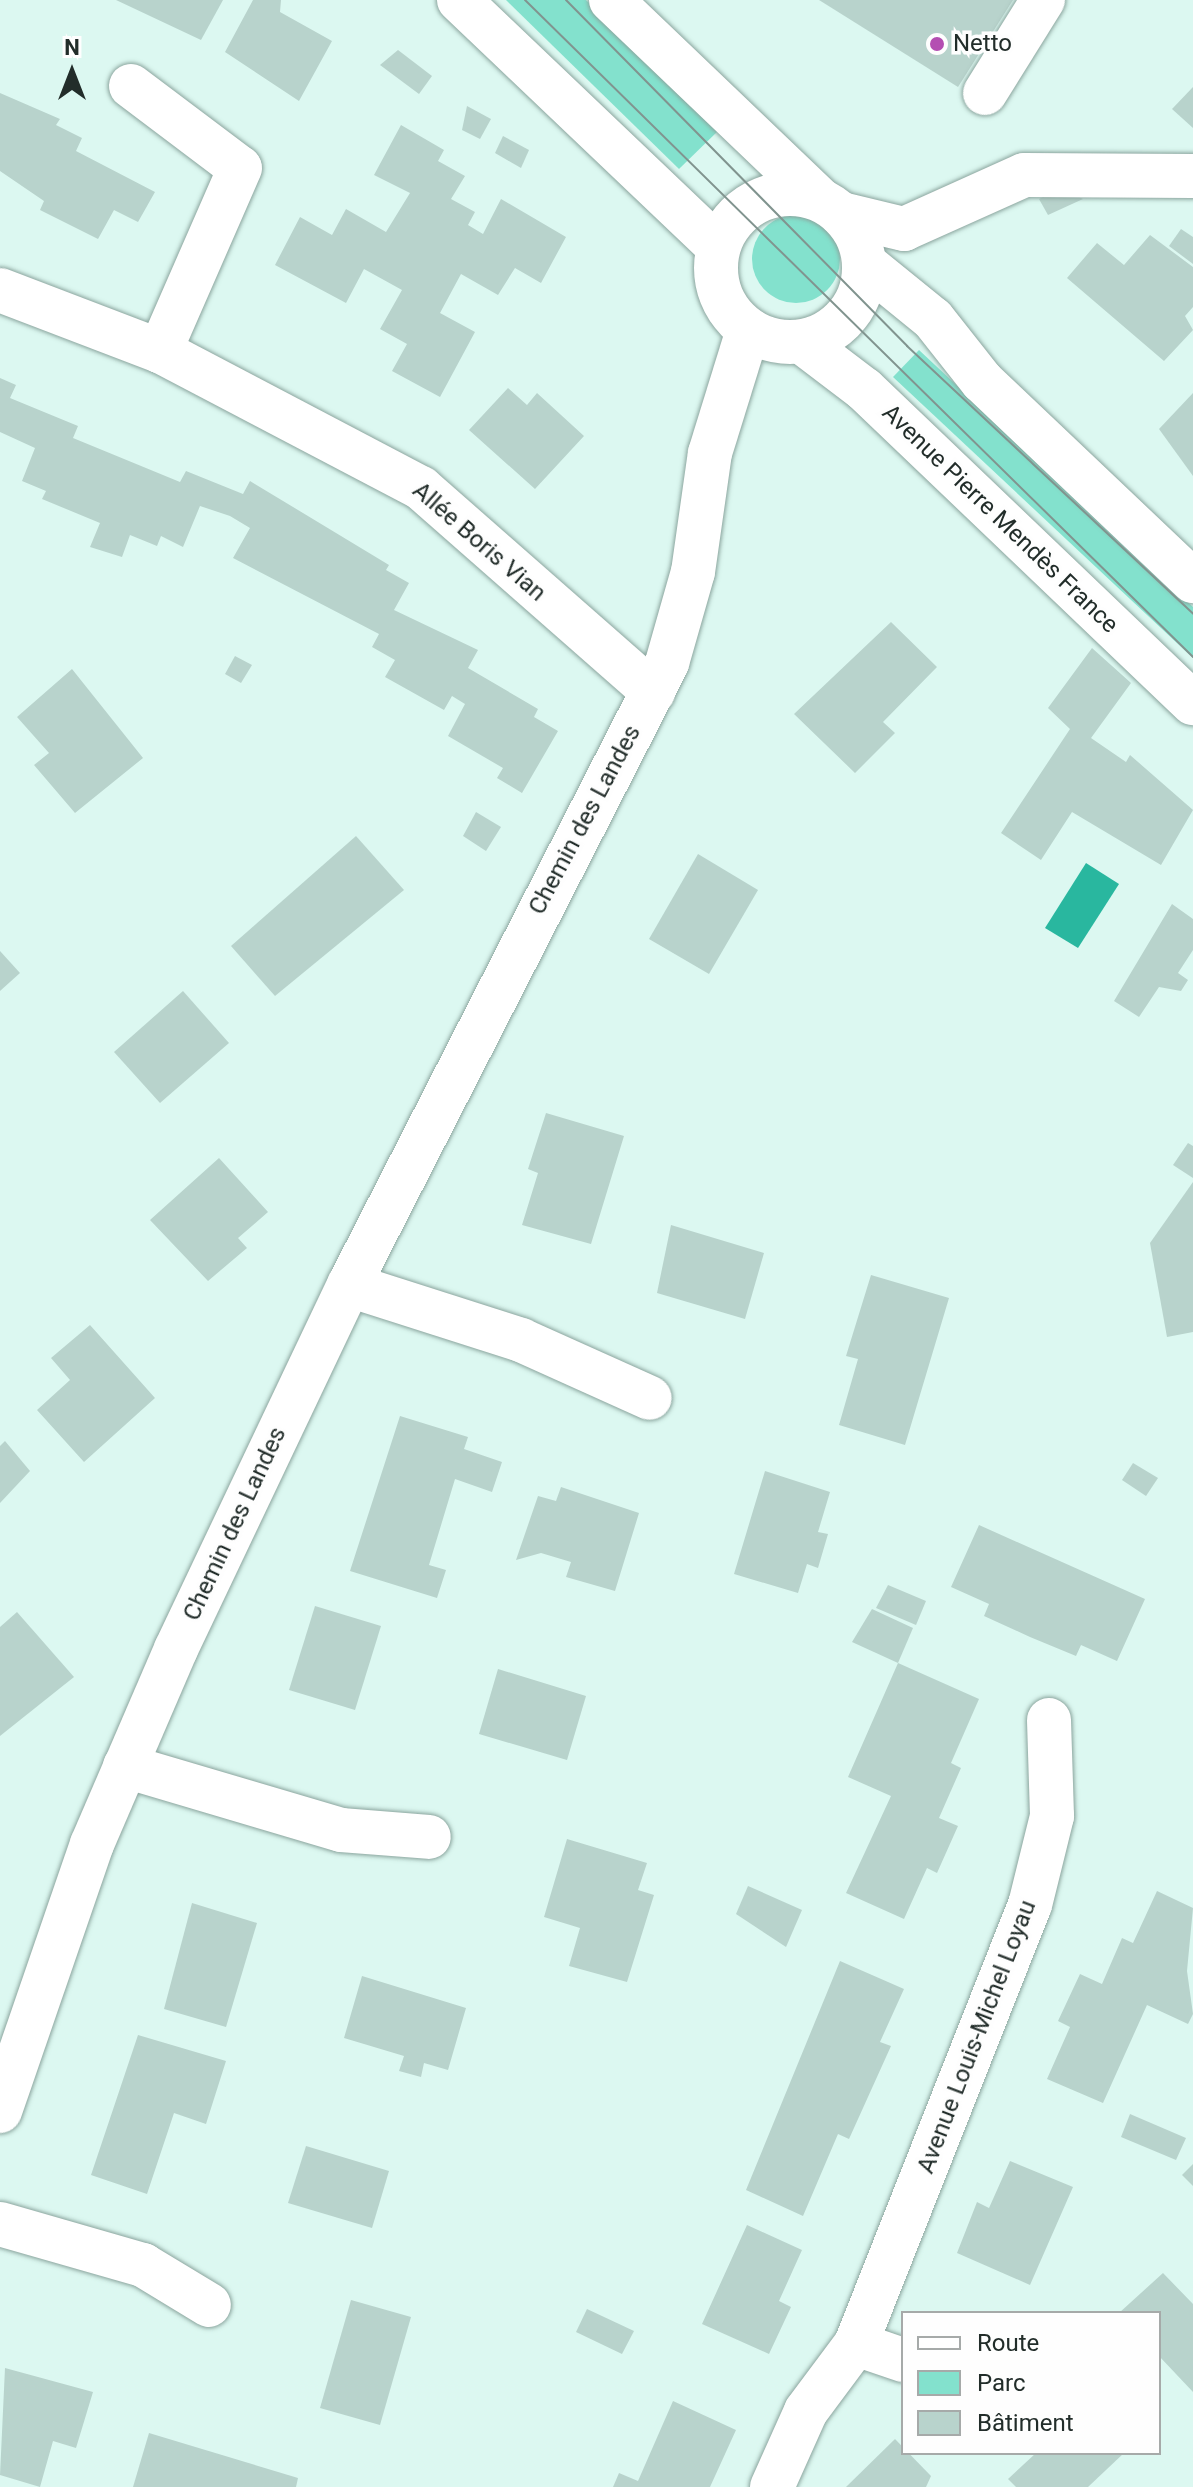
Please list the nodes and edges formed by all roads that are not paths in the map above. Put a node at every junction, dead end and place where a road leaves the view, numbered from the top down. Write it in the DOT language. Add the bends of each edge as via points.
graph roads {
  1 [pos="459,0"];
  2 [pos="611,0"];
  3 [pos="1043,0"];
  4 [pos="131,86"];
  5 [pos="985,93"];
  6 [pos="1193,176"];
  7 [pos="830,206"];
  8 [pos="718,247"];
  9 [pos="864,263"];
  10 [pos="0,290"];
  11 [pos="748,330"];
  12 [pos="802,342"];
  13 [pos="160,351"];
  14 [pos="1193,581"];
  15 [pos="653,692"];
  16 [pos="1193,703"];
  17 [pos="349,1285"];
  18 [pos="650,1398"];
  19 [pos="1049,1720"];
  20 [pos="125,1766"];
  21 [pos="429,1837"];
  22 [pos="0,2111"];
  23 [pos="0,2224"];
  24 [pos="209,2305"];
  25 [pos="856,2344"];
  26 [pos="901,2359"];
  27 [pos="772,2487"];
  1 -- 8 [label="street"];
  2 -- 7 [label="street"];
  3 -- 5 [label="street"];
  4 -- 13 [label="street" via="240,168"];
  6 -- 7 [label="street" via="1024,175 904,229"];
  7 -- 8 [label="street" via="782,194 751,204"];
  7 -- 9 [label="street"];
  8 -- 11 [label="street" via="715,278 726,307"];
  9 -- 12 [label="street" via="859,298 844,320"];
  9 -- 14 [label="street" via="933,319 982,381"];
  10 -- 13 [label="street, Allée Boris Vian"];
  11 -- 12 [label="street"];
  11 -- 15 [label="street, Chemin des Landes" via="710,453 693,572"];
  12 -- 16 [label="street, Avenue Pierre Mendès France" via="864,389"];
  13 -- 15 [label="street, Allée Boris Vian" via="421,488"];
  15 -- 17 [label="street, Chemin des Landes"];
  17 -- 18 [label="street" via="521,1340"];
  17 -- 20 [label="street, Chemin des Landes"];
  19 -- 25 [label="street, Avenue Louis-Michel Loyau" via="1052,1816 1030,1905"];
  20 -- 21 [label="street" via="341,1830"];
  20 -- 22 [label="street, Chemin des Landes"];
  23 -- 24 [label="street" via="143,2265"];
  25 -- 26 [label="street"];
  25 -- 27 [label="street, Avenue Louis-Michel Loyau" via="806,2411"];
}
